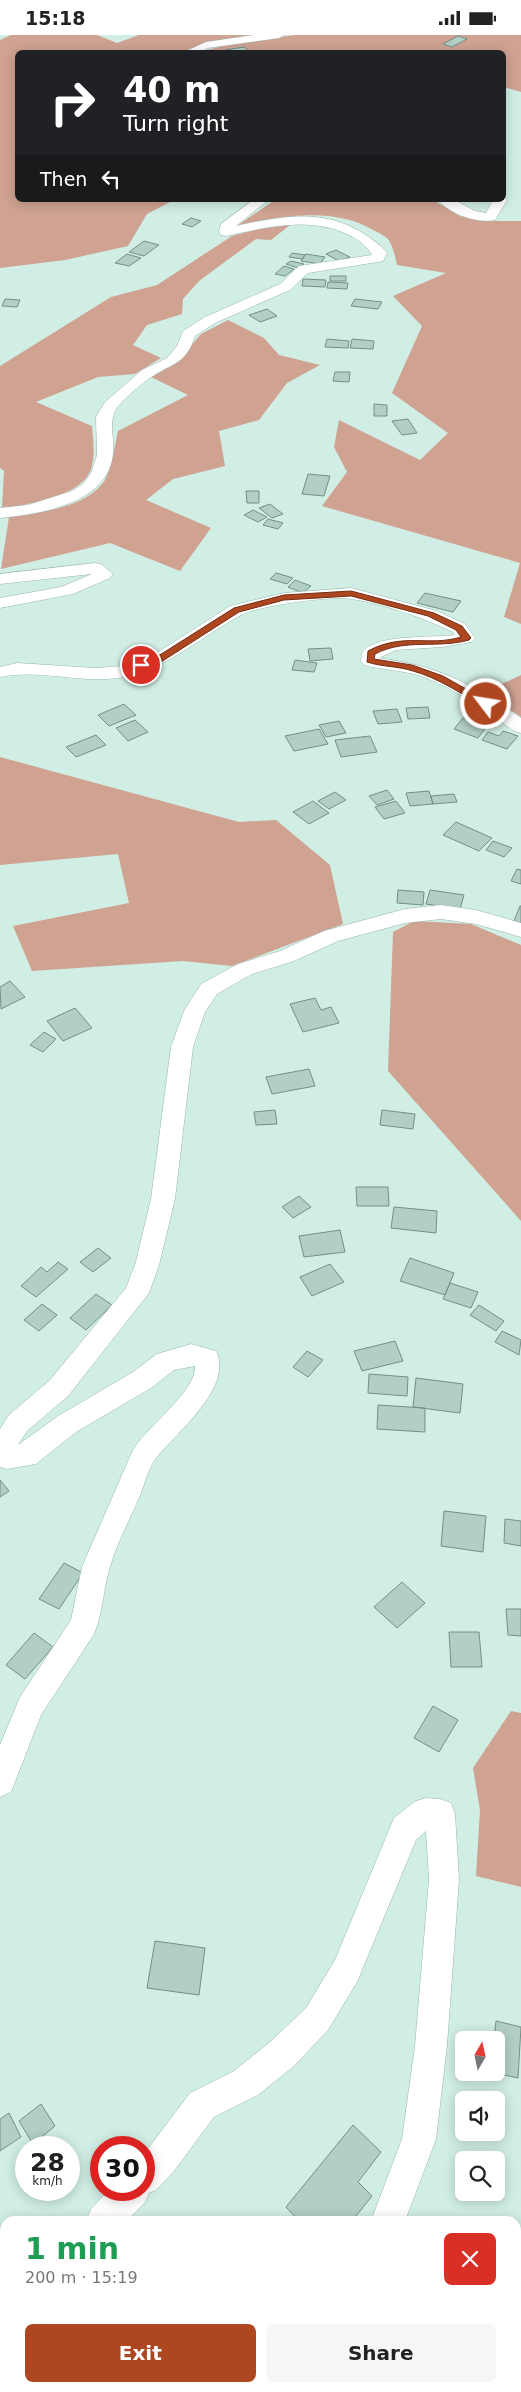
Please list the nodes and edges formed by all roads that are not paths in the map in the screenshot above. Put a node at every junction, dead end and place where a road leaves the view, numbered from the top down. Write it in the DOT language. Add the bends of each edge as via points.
graph roads {
  1 [pos="279,35"];
  2 [pos="194,50"];
  3 [pos="258,202"];
  4 [pos="449,202"];
  5 [pos="499,202"];
  6 [pos="0,513"];
  7 [pos="0,579"];
  8 [pos="0,603"];
  9 [pos="0,672"];
  10 [pos="521,727"];
  11 [pos="521,930"];
  12 [pos="0,1782"];
  13 [pos="155,2167"];
  14 [pos="123,2201"];
  15 [pos="109,2216"];
  16 [pos="390,2216"];
  1 -- 2 [label="street" via="206,45"];
  3 -- 6 [label="street" via="226,227 226,232 288,220 334,223 355,231 372,243 380,253 378,258 304,269 285,287 210,320 188,334 184,347 172,361 147,373 113,402 104,417 105,455 99,473 89,487 78,494 30,510"];
  4 -- 5 [label="street" via="472,215 490,217"];
  7 -- 8 [label="street" via="95,568 104,574 88,585 61,593"];
  9 -- 10 [label="street" via="17,668 96,673 125,671 158,660 236,610 284,598 351,593 431,615 459,628 466,638 453,642 386,644 371,653 370,661 412,667 440,677"];
  11 -- 12 [label="street" via="476,917 442,912 379,922 331,936 245,969 209,989 195,1011 182,1047 163,1199 137,1293 58,1388 18,1423 4,1445 7,1458 27,1456 68,1423 142,1380 166,1362 191,1355 207,1358 208,1371 194,1397 145,1452 96,1567 84,1625 30,1707"];
  13 -- 16 [label="street" via="202,2105 246,2083 317,2019 346,1971 405,1829 425,1813 440,1814 444,1879 431,2047 419,2139"];
  14 -- 15 [label="street"];
}
